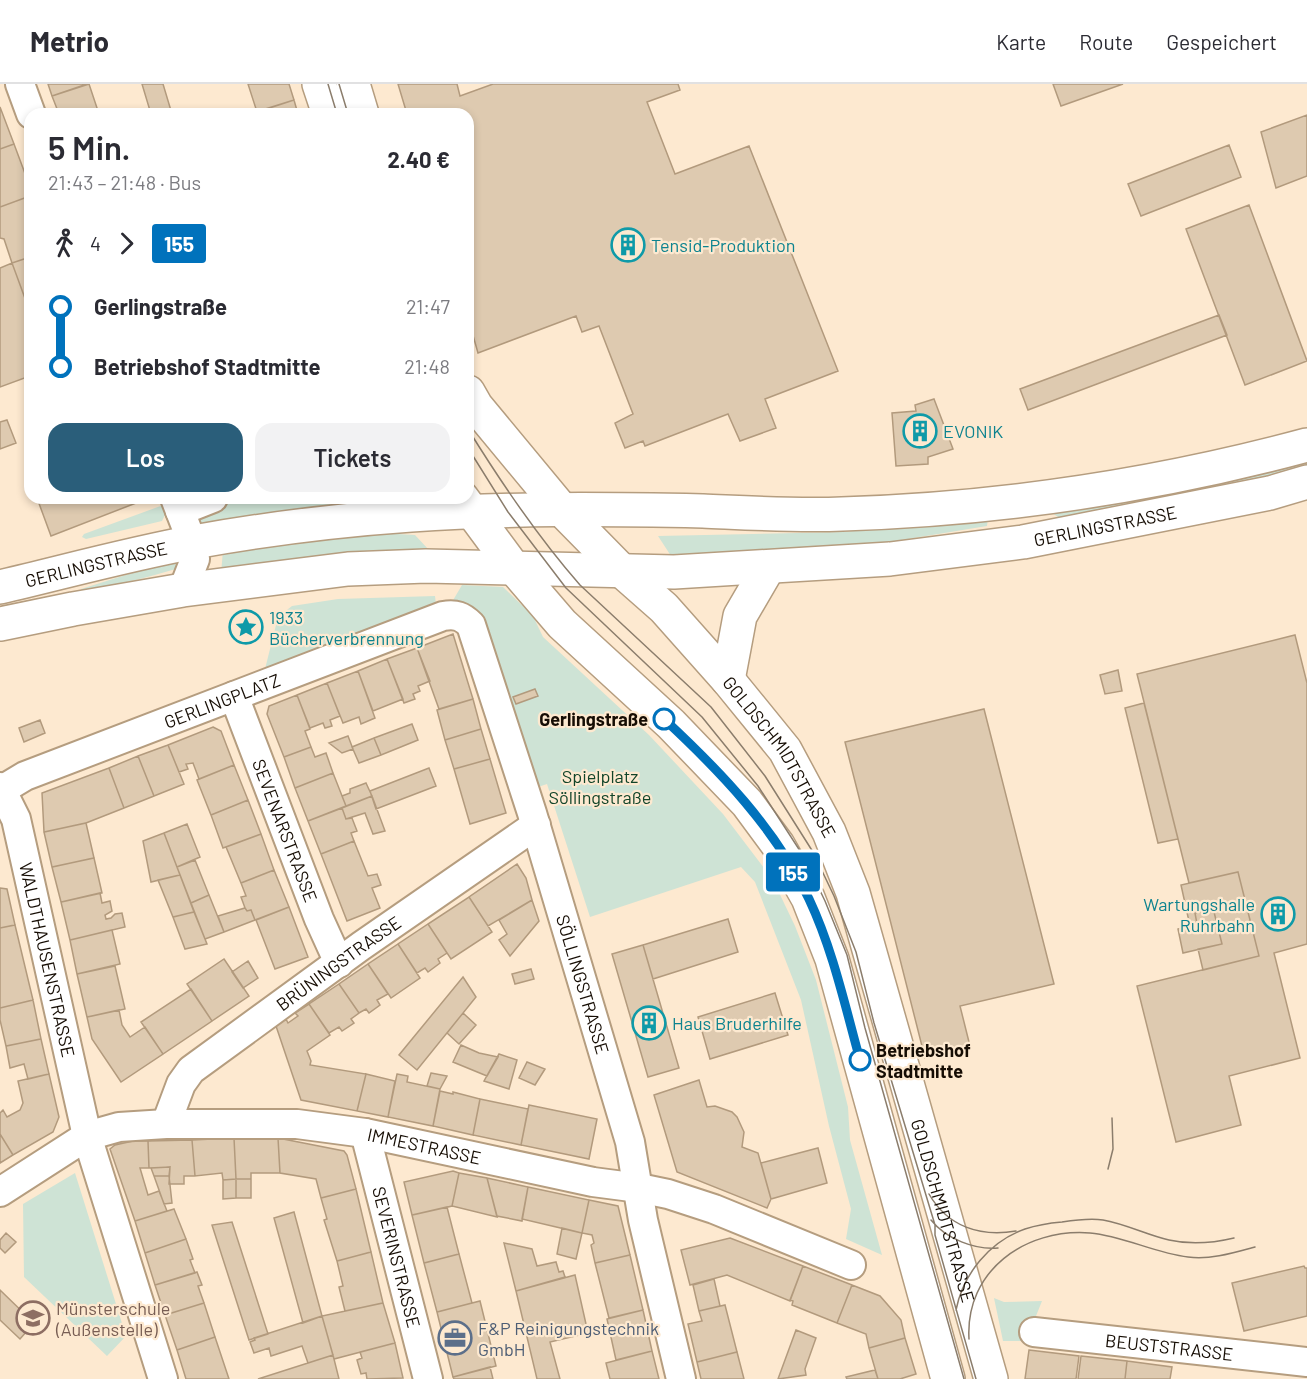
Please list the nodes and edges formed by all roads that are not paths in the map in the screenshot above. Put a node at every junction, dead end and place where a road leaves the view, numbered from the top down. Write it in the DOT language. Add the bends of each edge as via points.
graph roads {
  1 [pos="20,84"];
  2 [pos="319,84"];
  3 [pos="353,84"];
  4 [pos="29,108"];
  5 [pos="327,108"];
  6 [pos="360,108"];
  7 [pos="474,402"];
  8 [pos="1307,445"];
  9 [pos="1307,482"];
  10 [pos="177,504"];
  11 [pos="466,505"];
  12 [pos="564,511"];
  13 [pos="192,542"];
  14 [pos="513,567"];
  15 [pos="768,568"];
  16 [pos="622,571"];
  17 [pos="0,588"];
  18 [pos="183,590"];
  19 [pos="443,616"];
  20 [pos="0,624"];
  21 [pos="728,680"];
  22 [pos="234,696"];
  23 [pos="0,789"];
  24 [pos="536,825"];
  25 [pos="339,963"];
  26 [pos="166,1124"];
  27 [pos="365,1133"];
  28 [pos="87,1136"];
  29 [pos="639,1188"];
  30 [pos="0,1192"];
  31 [pos="851,1265"];
  32 [pos="1034,1332"];
  33 [pos="1307,1362"];
  34 [pos="163,1379"];
  35 [pos="428,1379"];
  36 [pos="681,1379"];
  37 [pos="948,1379"];
  38 [pos="991,1379"];
  1 -- 4 [label="street"];
  2 -- 5 [label="main road"];
  3 -- 6 [label="main road"];
  7 -- 12 [label="main road, GOLDSCHMIDTSTRASSE"];
  8 -- 12 [label="main road, GERLINGSTRASSE" via="1152,482 1012,503 840,514"];
  9 -- 15 [label="main road, GERLINGSTRASSE" via="1270,493 1023,542 890,560"];
  10 -- 13 [label="street"];
  11 -- 12 [label="main road, GERLINGSTRASSE"];
  11 -- 13 [label="main road, GERLINGSTRASSE"];
  11 -- 14 [label="main road"];
  12 -- 16 [label="main road, GOLDSCHMIDTSTRASSE"];
  13 -- 17 [label="main road, GERLINGSTRASSE"];
  13 -- 18 [label="street, GERLINGSTRASSE" via="195,560"];
  14 -- 16 [label="main road, GERLINGSTRASSE"];
  14 -- 18 [label="main road, GERLINGSTRASSE" via="348,569"];
  14 -- 37 [label="main road" via="562,624 671,724 747,803 778,845 808,898 832,959"];
  15 -- 16 [label="main road, GERLINGSTRASSE"];
  15 -- 21 [label="main road" via="740,616"];
  16 -- 21 [label="main road, GOLDSCHMIDTSTRASSE" via="664,608"];
  18 -- 20 [label="main road, GERLINGSTRASSE"];
  19 -- 22 [label="street, GERLINGPLATZ"];
  19 -- 24 [label="street, SÖLLINGSTRASSE" via="454,614 471,625"];
  21 -- 38 [label="main road, GOLDSCHMIDTSTRASSE" via="785,750 829,832 853,893"];
  22 -- 23 [label="street, GERLINGPLATZ"];
  22 -- 25 [label="street, SEVENARSTRASSE"];
  23 -- 28 [label="street, WALDTHAUSENSTRASSE" via="16,819"];
  24 -- 25 [label="street, BRÜNINGSTRASSE"];
  24 -- 29 [label="street, SÖLLINGSTRASSE" via="630,1142"];
  25 -- 26 [label="street, BRÜNINGSTRASSE" via="191,1070 181,1084"];
  26 -- 27 [label="street, IMMESTRASSE" via="297,1124"];
  26 -- 28 [label="street, IMMESTRASSE" via="119,1127"];
  27 -- 29 [label="street, IMMESTRASSE" via="593,1182"];
  27 -- 35 [label="street, SEVERINSTRASSE"];
  28 -- 30 [label="street, IMMESTRASSE"];
  28 -- 34 [label="street, WALDTHAUSENSTRASSE"];
  29 -- 31 [label="street, IMMESTRASSE" via="689,1200"];
  29 -- 36 [label="street, SÖLLINGSTRASSE"];
  32 -- 33 [label="street, BEUSTSTRASSE"];
}
